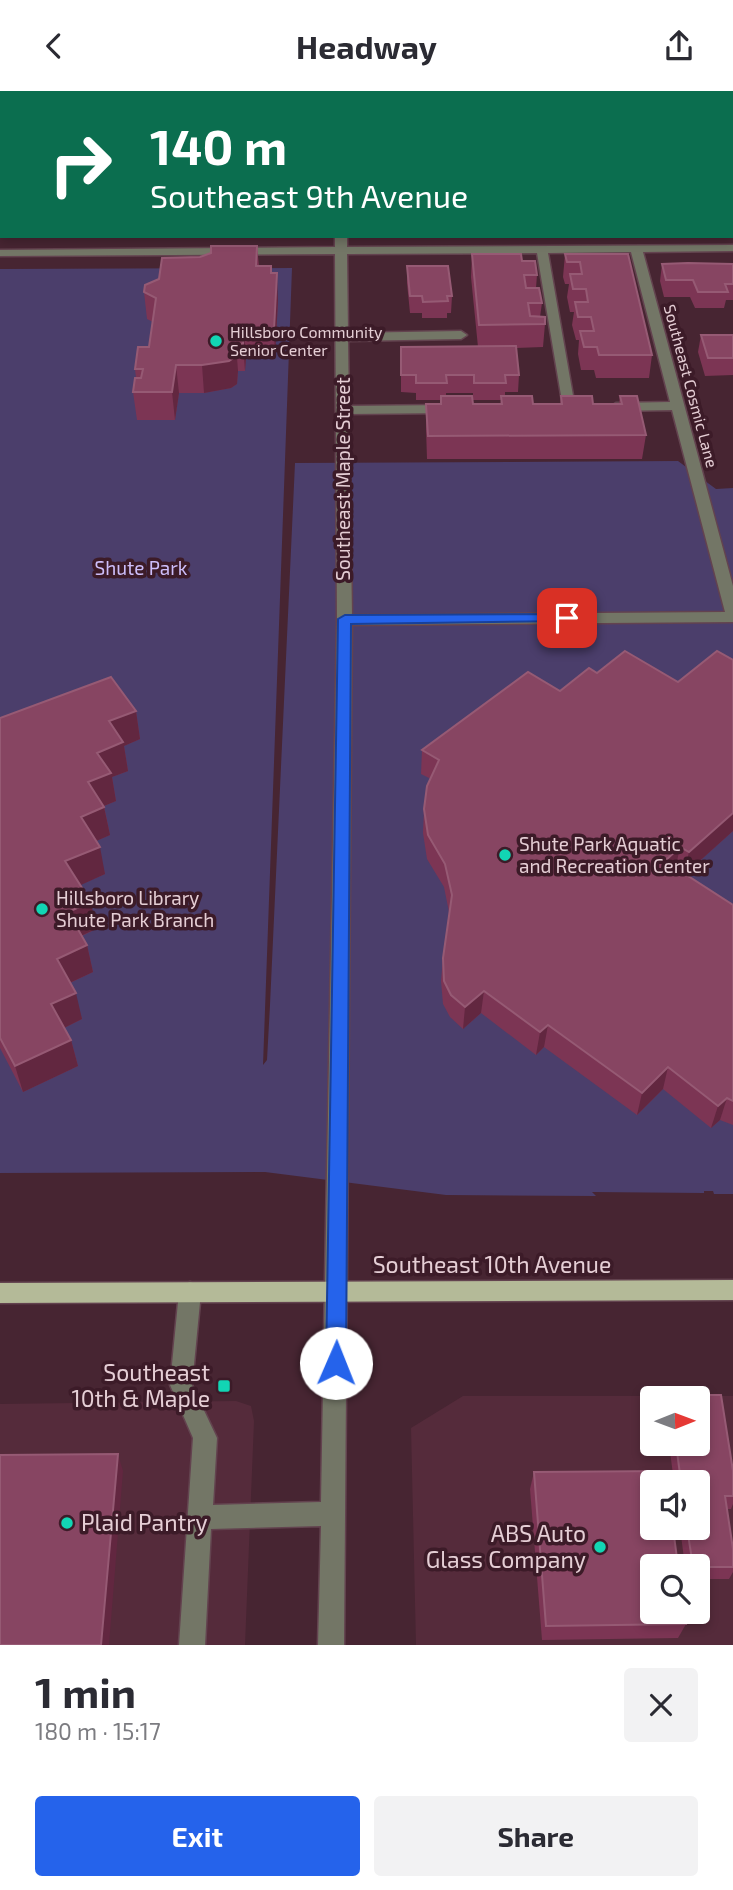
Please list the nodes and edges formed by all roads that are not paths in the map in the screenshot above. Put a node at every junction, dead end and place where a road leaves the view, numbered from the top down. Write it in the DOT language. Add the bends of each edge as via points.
graph roads {
  1 [pos="19,239"];
  2 [pos="341,243"];
  3 [pos="636,248"];
  4 [pos="733,248"];
  5 [pos="542,249"];
  6 [pos="0,253"];
  7 [pos="14,253"];
  8 [pos="461,335"];
  9 [pos="342,337"];
  10 [pos="678,406"];
  11 [pos="464,408"];
  12 [pos="343,410"];
  13 [pos="733,616"];
  14 [pos="345,619"];
  15 [pos="733,1290"];
  16 [pos="337,1291"];
  17 [pos="190,1292"];
  18 [pos="0,1293"];
  19 [pos="333,1514"];
  20 [pos="201,1517"];
  21 [pos="192,1645"];
  22 [pos="331,1645"];
  1 -- 7 [label="street"];
  2 -- 5 [label="street"];
  2 -- 7 [label="street"];
  2 -- 9 [label="street, Southeast Maple Street"];
  3 -- 4 [label="street"];
  3 -- 5 [label="street"];
  3 -- 10 [label="street, Southeast Cosmic Lane"];
  5 -- 10 [label="street" via="576,407"];
  6 -- 7 [label="street"];
  8 -- 9 [label="street"];
  9 -- 12 [label="street, Southeast Maple Street"];
  10 -- 13 [label="street, Southeast Cosmic Lane"];
  11 -- 12 [label="street"];
  12 -- 14 [label="street, Southeast Maple Street"];
  13 -- 14 [label="street"];
  14 -- 16 [label="street, Southeast Maple Street"];
  15 -- 16 [label="main road, Southeast 10th Avenue"];
  16 -- 17 [label="main road, Southeast 10th Avenue"];
  16 -- 19 [label="street, Southeast Maple Street"];
  17 -- 18 [label="main road, Southeast 10th Avenue"];
  17 -- 20 [label="street" via="181,1385 205,1438"];
  19 -- 20 [label="street"];
  19 -- 22 [label="street, Southeast Maple Street"];
  20 -- 21 [label="street"];
}
